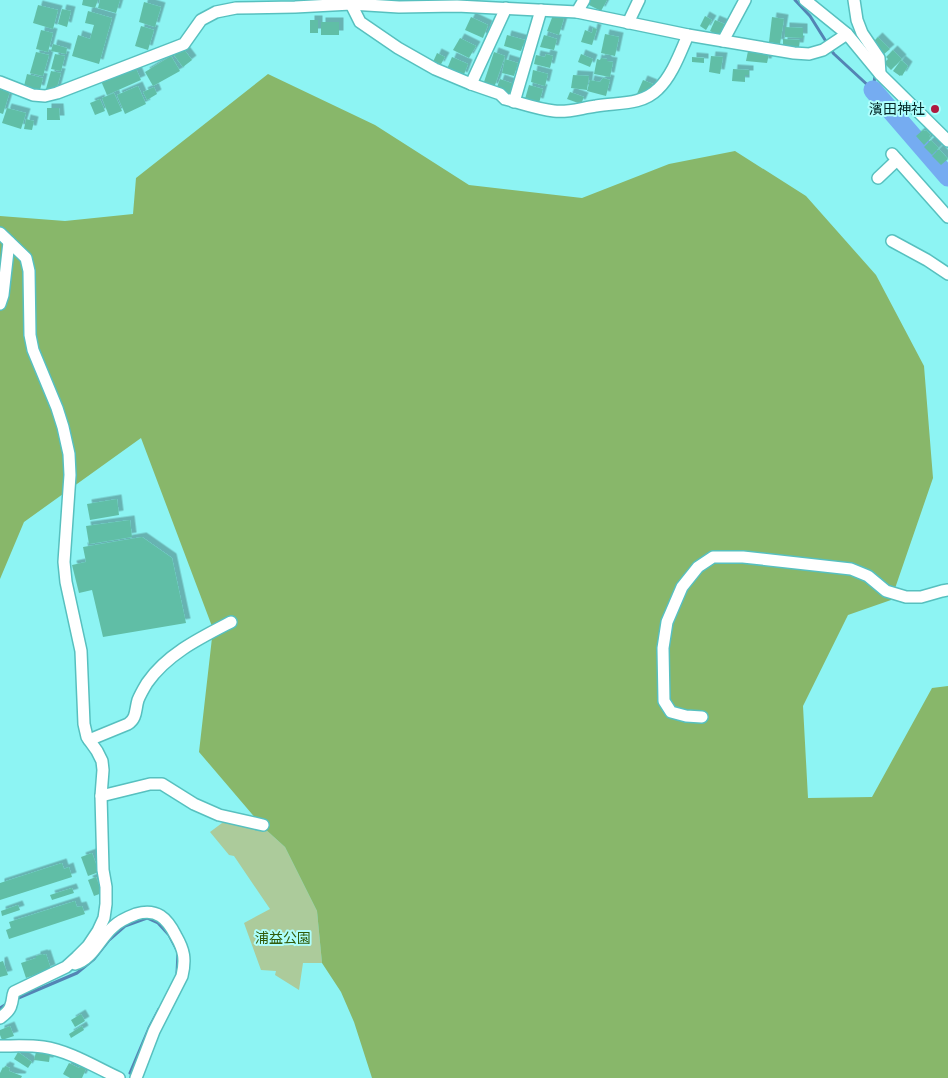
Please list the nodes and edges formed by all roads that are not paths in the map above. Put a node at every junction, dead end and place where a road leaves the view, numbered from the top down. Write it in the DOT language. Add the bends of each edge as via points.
graph roads {
  1 [pos="584,0"];
  2 [pos="639,0"];
  3 [pos="745,0"];
  4 [pos="805,0"];
  5 [pos="854,0"];
  6 [pos="351,2"];
  7 [pos="459,3"];
  8 [pos="236,4"];
  9 [pos="506,8"];
  10 [pos="541,10"];
  11 [pos="577,12"];
  12 [pos="628,23"];
  13 [pos="847,34"];
  14 [pos="688,35"];
  15 [pos="723,41"];
  16 [pos="880,74"];
  17 [pos="0,82"];
  18 [pos="471,84"];
  19 [pos="514,102"];
  20 [pos="948,141"];
  21 [pos="878,178"];
  22 [pos="948,218"];
  23 [pos="0,233"];
  24 [pos="892,241"];
  25 [pos="9,242"];
  26 [pos="948,274"];
  27 [pos="0,304"];
  28 [pos="948,590"];
  29 [pos="231,622"];
  30 [pos="702,716"];
  31 [pos="89,740"];
  32 [pos="101,796"];
  33 [pos="263,824"];
  34 [pos="66,967"];
  35 [pos="0,1018"];
  36 [pos="0,1046"];
  37 [pos="119,1078"];
  38 [pos="136,1078"];
  1 -- 11 [label="street"];
  2 -- 12 [label="street"];
  3 -- 15 [label="street"];
  4 -- 13 [label="street"];
  5 -- 16 [label="street" via="857,20 878,58"];
  6 -- 7 [label="street" via="399,7"];
  6 -- 8 [label="street" via="294,7"];
  6 -- 18 [label="street" via="360,22 368,28 435,69"];
  7 -- 9 [label="street"];
  8 -- 17 [label="street" via="201,20 184,44 57,93 33,95"];
  9 -- 10 [label="street"];
  9 -- 18 [label="street"];
  10 -- 11 [label="street"];
  10 -- 19 [label="street"];
  11 -- 12 [label="street"];
  12 -- 14 [label="street"];
  13 -- 15 [label="street" via="823,50 808,54"];
  13 -- 16 [label="street"];
  14 -- 15 [label="street"];
  14 -- 19 [label="street" via="666,80 645,98 569,112"];
  16 -- 20 [label="street"];
  18 -- 19 [label="street"];
  21 -- 22 [label="street" via="895,157"];
  23 -- 25 [label="street"];
  24 -- 26 [label="street"];
  25 -- 27 [label="street"];
  25 -- 31 [label="street" via="26,258 33,350 57,408 69,454 64,562 81,651 84,724"];
  28 -- 30 [label="street" via="906,597 886,591 868,576 851,569 743,557 713,557 698,566 682,586 667,622 663,648 664,701 671,712"];
  29 -- 31 [label="street" via="198,638 161,666 138,699 133,721"];
  31 -- 32 [label="street" via="102,761"];
  32 -- 33 [label="street" via="162,784 219,815"];
  32 -- 34 [label="street" via="106,887 104,918 88,946"];
  34 -- 35 [label="street" via="14,992 7,1012"];
  34 -- 38 [label="street" via="79,964 90,956 122,920 146,912 155,913 169,923 182,948 182,976 154,1032"];
  36 -- 37 [label="street" via="44,1047 63,1052"];
}
